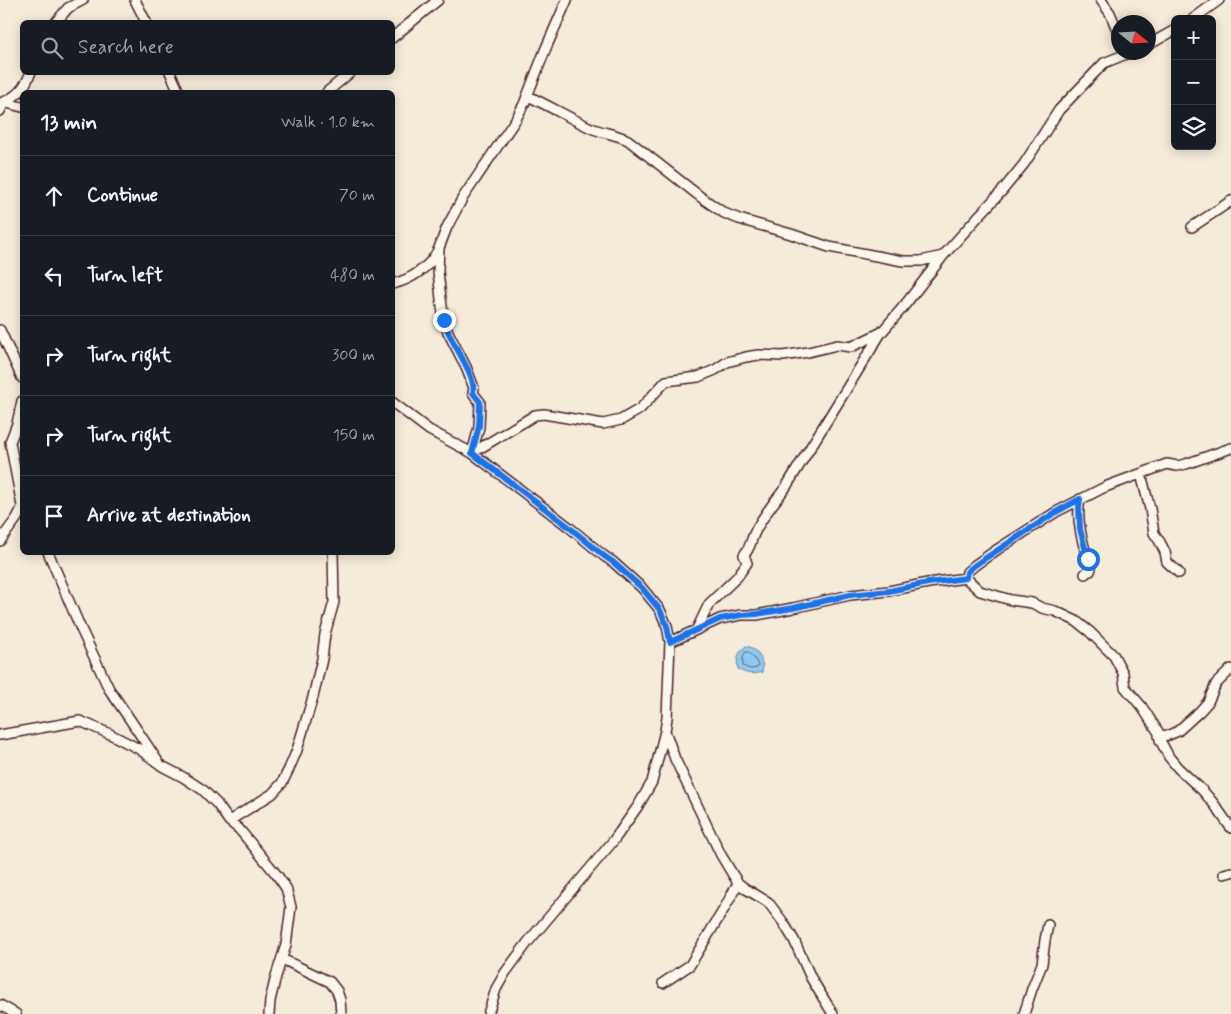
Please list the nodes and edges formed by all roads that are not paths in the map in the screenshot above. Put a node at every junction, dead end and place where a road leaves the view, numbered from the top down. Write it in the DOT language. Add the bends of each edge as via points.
graph roads {
  1 [pos="83,0"];
  2 [pos="135,0"];
  3 [pos="438,0"];
  4 [pos="567,0"];
  5 [pos="1102,0"];
  6 [pos="1219,0"];
  7 [pos="1111,15"];
  8 [pos="1198,15"];
  9 [pos="58,20"];
  10 [pos="145,20"];
  11 [pos="1171,32"];
  12 [pos="395,36"];
  13 [pos="1156,41"];
  14 [pos="1112,60"];
  15 [pos="30,75"];
  16 [pos="171,75"];
  17 [pos="347,75"];
  18 [pos="21,90"];
  19 [pos="178,90"];
  20 [pos="328,90"];
  21 [pos="20,91"];
  22 [pos="528,96"];
  23 [pos="2,101"];
  24 [pos="20,106"];
  25 [pos="0,111"];
  26 [pos="1231,201"];
  27 [pos="1192,227"];
  28 [pos="439,248"];
  29 [pos="944,256"];
  30 [pos="395,283"];
  31 [pos="0,330"];
  32 [pos="880,333"];
  33 [pos="20,374"];
  34 [pos="395,404"];
  35 [pos="20,411"];
  36 [pos="1231,448"];
  37 [pos="472,453"];
  38 [pos="1140,474"];
  39 [pos="20,496"];
  40 [pos="1080,499"];
  41 [pos="20,511"];
  42 [pos="0,541"];
  43 [pos="49,555"];
  44 [pos="334,555"];
  45 [pos="1179,573"];
  46 [pos="1085,574"];
  47 [pos="966,578"];
  48 [pos="696,629"];
  49 [pos="670,642"];
  50 [pos="1231,669"];
  51 [pos="665,731"];
  52 [pos="0,735"];
  53 [pos="1160,736"];
  54 [pos="162,766"];
  55 [pos="229,821"];
  56 [pos="1231,828"];
  57 [pos="738,883"];
  58 [pos="1048,925"];
  59 [pos="282,959"];
  60 [pos="663,983"];
  61 [pos="0,1005"];
  62 [pos="16,1014"];
  63 [pos="269,1014"];
  64 [pos="341,1014"];
  65 [pos="488,1014"];
  66 [pos="833,1014"];
  67 [pos="1024,1014"];
  1 -- 9 [label="street" via="68,8"];
  2 -- 10 [label="street"];
  3 -- 12 [label="street"];
  4 -- 22 [label="street"];
  5 -- 7 [label="street"];
  6 -- 8 [label="street"];
  11 -- 13 [label="street"];
  14 -- 29 [label="street" via="1104,63 1059,110 1024,164"];
  15 -- 18 [label="street"];
  16 -- 19 [label="street"];
  17 -- 20 [label="street"];
  21 -- 23 [label="street"];
  22 -- 28 [label="street" via="462,199"];
  22 -- 29 [label="street" via="591,128 628,140 702,198 739,220 829,247 903,261"];
  23 -- 24 [label="street"];
  23 -- 25 [label="street"];
  26 -- 27 [label="street"];
  28 -- 30 [label="street" via="426,267"];
  28 -- 37 [label="street" via="438,272 444,320 466,367 473,393 480,402 479,426"];
  29 -- 32 [label="street"];
  31 -- 33 [label="street"];
  32 -- 37 [label="street" via="851,347 837,345 800,354 746,356 698,377 666,381 640,410 612,423 535,415"];
  32 -- 48 [label="street" via="786,487 754,533 750,548 744,555 747,563 737,578 709,604"];
  34 -- 37 [label="street" via="429,430"];
  35 -- 39 [label="street" via="10,442"];
  36 -- 38 [label="street" via="1186,464 1167,464"];
  37 -- 49 [label="street" via="642,588 660,610"];
  38 -- 40 [label="street"];
  38 -- 45 [label="street" via="1154,533 1167,562"];
  40 -- 46 [label="street" via="1080,532 1091,568"];
  40 -- 47 [label="street" via="975,565 967,572"];
  41 -- 42 [label="street"];
  43 -- 54 [label="street" via="109,690"];
  44 -- 55 [label="street" via="334,602 313,697 290,769 272,794"];
  47 -- 48 [label="street" via="741,615"];
  47 -- 53 [label="street" via="980,591 1055,611 1090,632 1114,656 1123,672 1125,687"];
  48 -- 49 [label="street"];
  49 -- 51 [label="street"];
  50 -- 53 [label="street" via="1217,682 1208,702 1196,715 1178,731"];
  51 -- 57 [label="street" via="721,855"];
  51 -- 65 [label="street" via="652,782 638,806 505,973"];
  52 -- 54 [label="street" via="80,721 132,745"];
  53 -- 56 [label="street" via="1172,761 1203,791"];
  54 -- 55 [label="street" via="203,790"];
  55 -- 59 [label="street" via="286,888 291,907"];
  57 -- 60 [label="street" via="690,965"];
  57 -- 66 [label="street" via="768,902 783,922"];
  58 -- 67 [label="street" via="1042,964"];
  59 -- 63 [label="street"];
  59 -- 64 [label="street" via="330,982 337,991"];
  61 -- 62 [label="street"];
}
